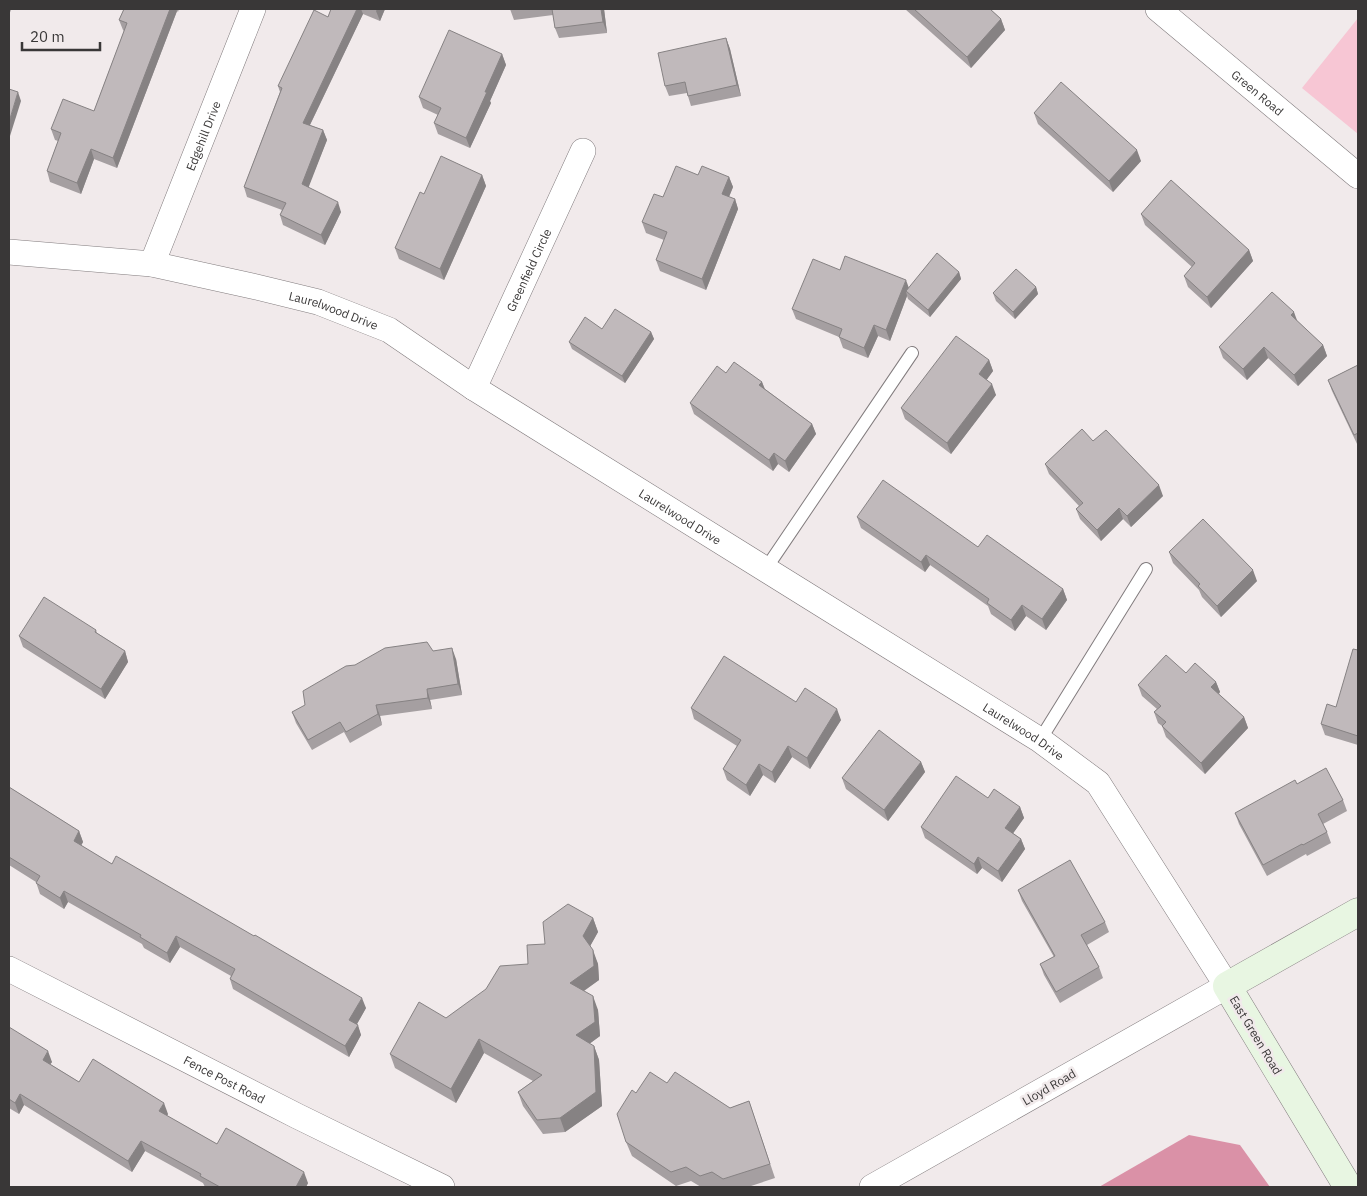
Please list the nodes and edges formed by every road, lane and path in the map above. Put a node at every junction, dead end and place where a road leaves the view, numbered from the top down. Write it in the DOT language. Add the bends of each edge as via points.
graph roads {
  1 [pos="253,9"];
  2 [pos="1158,9"];
  3 [pos="583,151"];
  4 [pos="1358,176"];
  5 [pos="9,252"];
  6 [pos="152,264"];
  7 [pos="912,353"];
  8 [pos="474,388"];
  9 [pos="1146,569"];
  10 [pos="765,570"];
  11 [pos="1040,740"];
  12 [pos="1358,912"];
  13 [pos="9,969"];
  14 [pos="1227,986"];
  15 [pos="442,1187"];
  16 [pos="872,1187"];
  17 [pos="1348,1187"];
  1 -- 6 [label="street, Edgehill Drive"];
  2 -- 4 [label="street, Green Road"];
  3 -- 8 [label="street, Greenfield Circle"];
  5 -- 6 [label="street, Laurelwood Drive"];
  6 -- 8 [label="street, Laurelwood Drive" via="318,302 389,330"];
  7 -- 10 [label="lane"];
  8 -- 10 [label="street, Laurelwood Drive"];
  9 -- 11 [label="lane"];
  10 -- 11 [label="street, Laurelwood Drive"];
  11 -- 14 [label="street, Laurelwood Drive" via="1098,783"];
  12 -- 14 [label="street, East Green Road"];
  13 -- 15 [label="street, Fence Post Road"];
  14 -- 16 [label="street, Lloyd Road"];
  14 -- 17 [label="street, East Green Road"];
}
